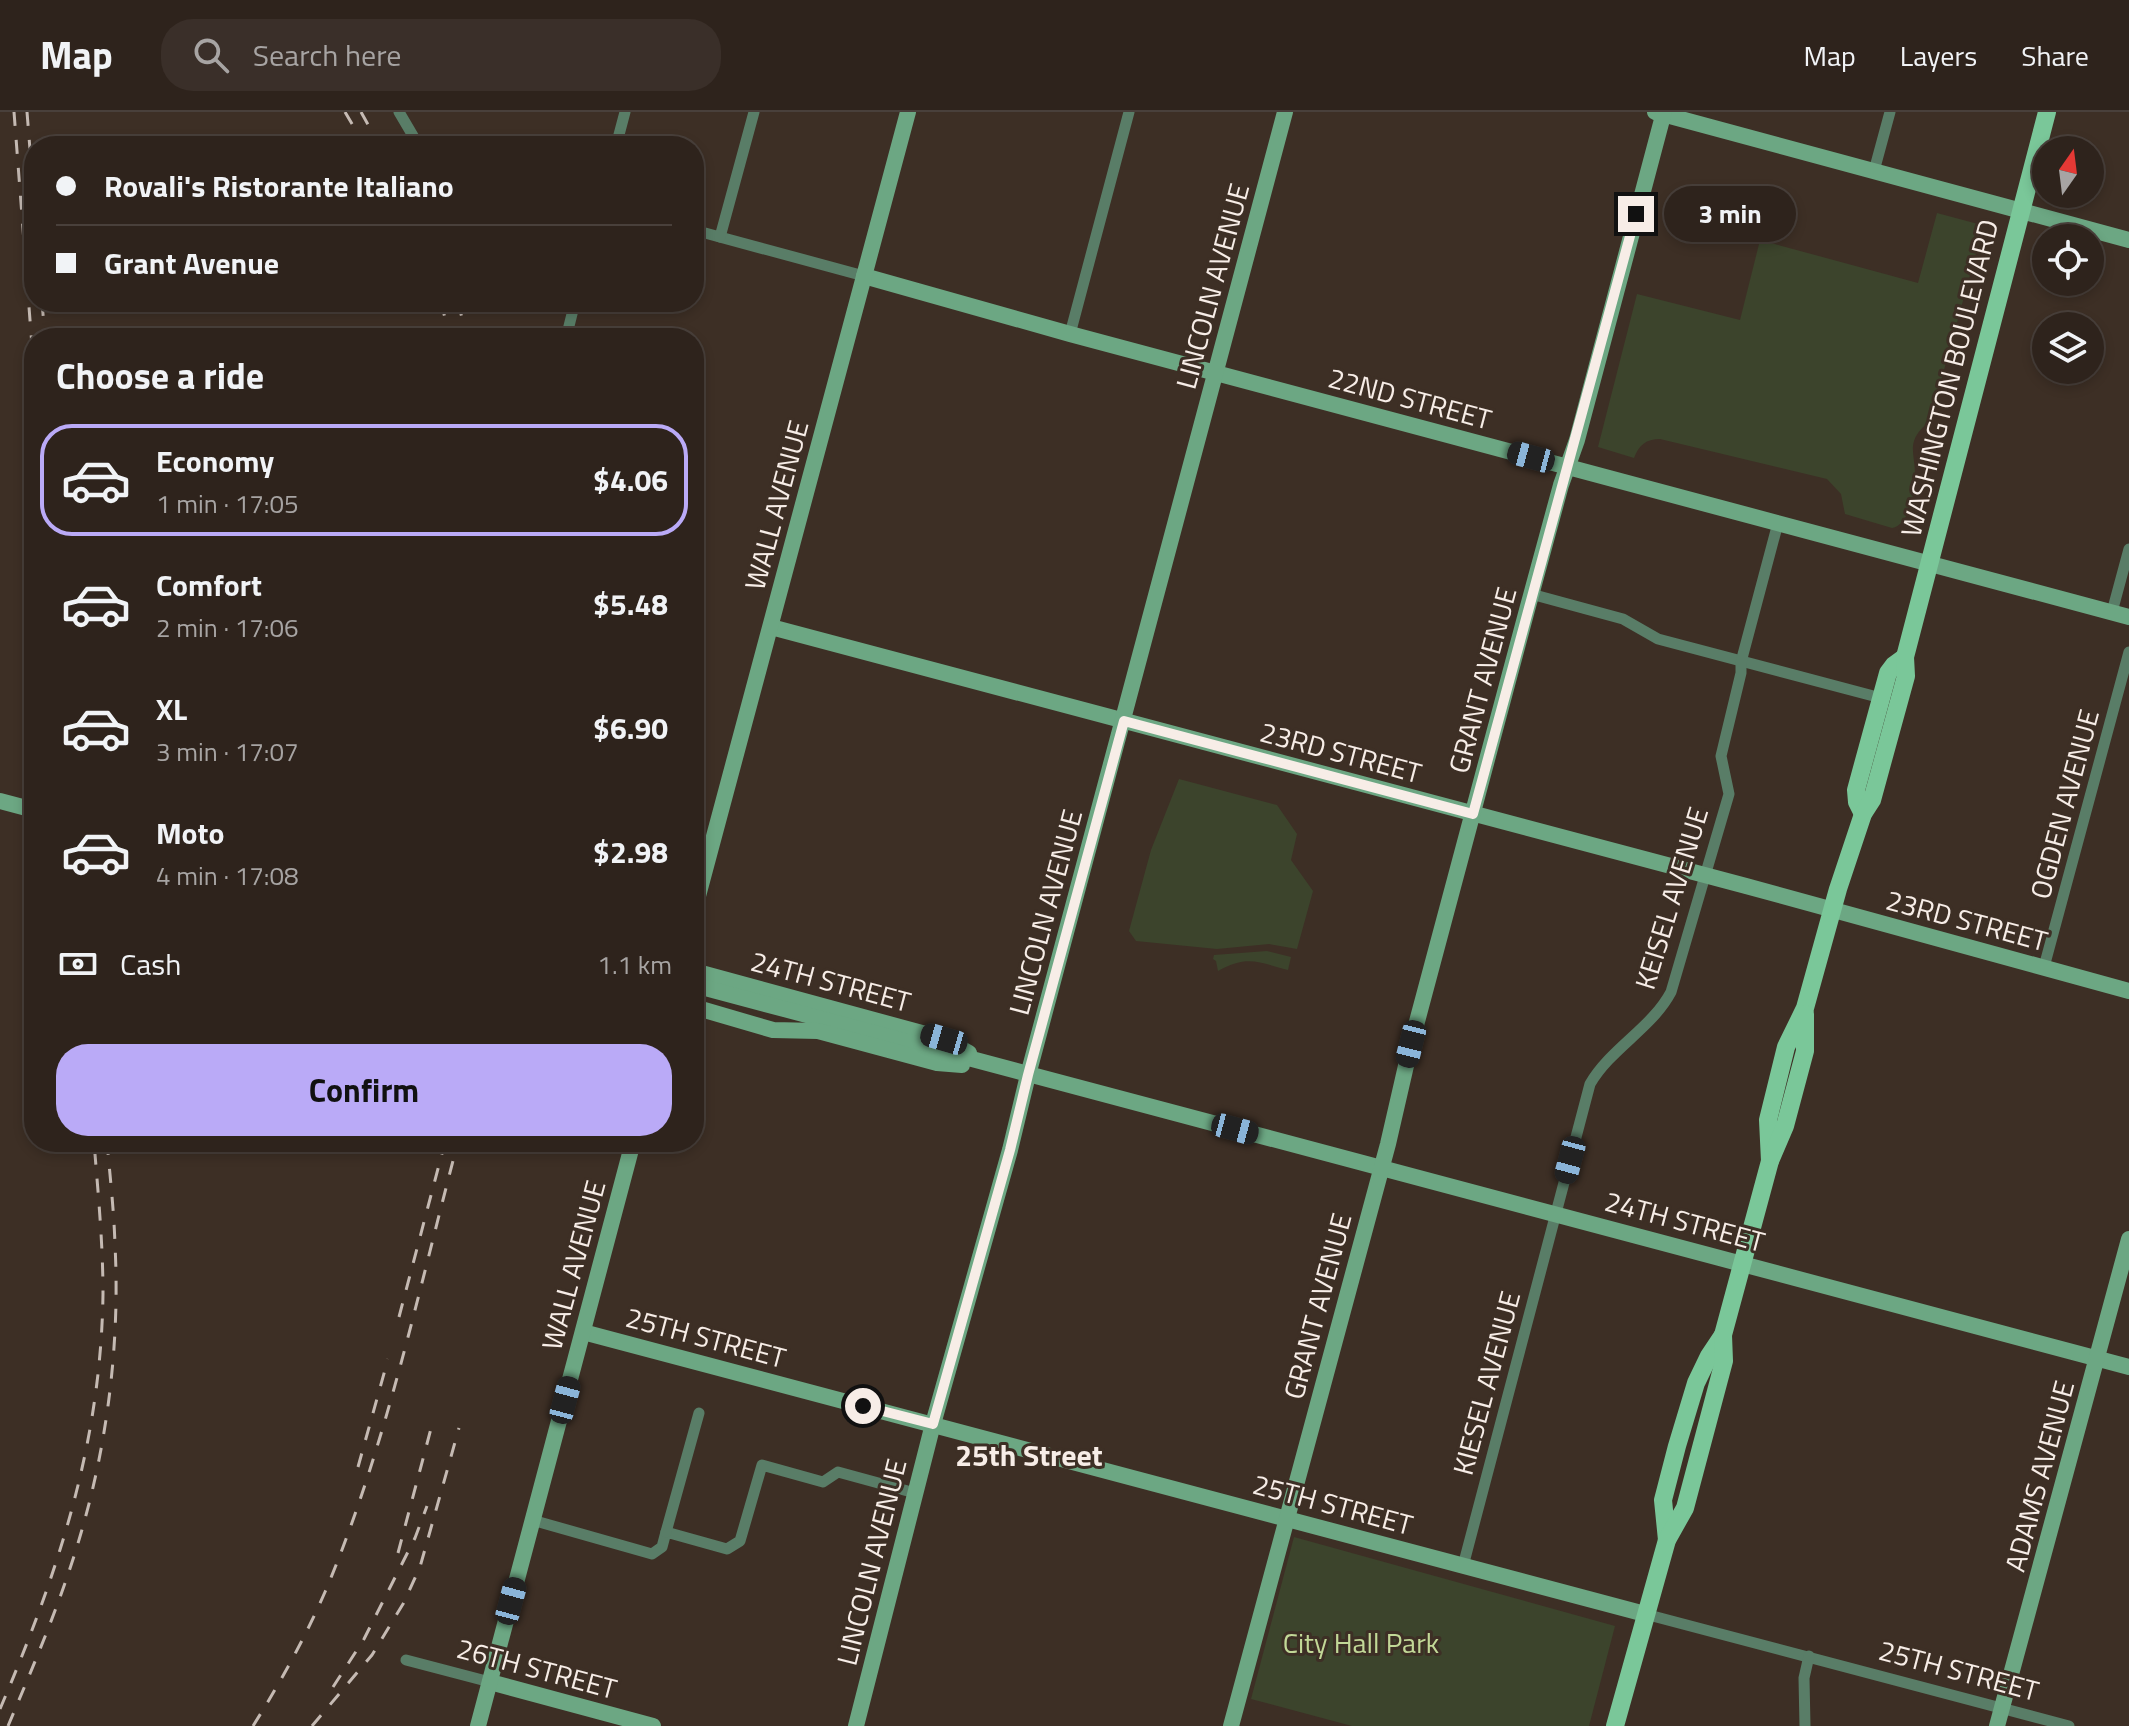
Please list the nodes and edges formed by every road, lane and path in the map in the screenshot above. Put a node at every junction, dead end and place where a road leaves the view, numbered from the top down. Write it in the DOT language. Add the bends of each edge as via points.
graph roads {
  1 [pos="399,112"];
  2 [pos="625,112"];
  3 [pos="754,112"];
  4 [pos="908,112"];
  5 [pos="1129,112"];
  6 [pos="1285,112"];
  7 [pos="1890,112"];
  8 [pos="2047,112"];
  9 [pos="1660,113"];
  10 [pos="413,136"];
  11 [pos="619,136"];
  12 [pos="1874,171"];
  13 [pos="2020,211"];
  14 [pos="704,233"];
  15 [pos="720,237"];
  16 [pos="2129,240"];
  17 [pos="864,276"];
  18 [pos="1070,334"];
  19 [pos="1216,373"];
  20 [pos="1567,467"];
  21 [pos="1778,523"];
  22 [pos="2129,549"];
  23 [pos="1930,564"];
  24 [pos="1531,594"];
  25 [pos="2121,614"];
  26 [pos="771,627"];
  27 [pos="2129,652"];
  28 [pos="1905,657"];
  29 [pos="1741,662"];
  30 [pos="1881,698"];
  31 [pos="1124,721"];
  32 [pos="0,801"];
  33 [pos="24,807"];
  34 [pos="1473,814"];
  35 [pos="1863,814"];
  36 [pos="704,874"];
  37 [pos="1705,876"];
  38 [pos="1833,910"];
  39 [pos="2044,967"];
  40 [pos="704,974"];
  41 [pos="704,988"];
  42 [pos="2129,991"];
  43 [pos="704,1010"];
  44 [pos="995,1067"];
  45 [pos="1028,1075"];
  46 [pos="630,1152"];
  47 [pos="1382,1167"];
  48 [pos="1556,1214"];
  49 [pos="2129,1239"];
  50 [pos="1742,1263"];
  51 [pos="583,1332"];
  52 [pos="2098,1359"];
  53 [pos="2129,1367"];
  54 [pos="699,1413"];
  55 [pos="933,1424"];
  56 [pos="915,1493"];
  57 [pos="1286,1518"];
  58 [pos="532,1520"];
  59 [pos="666,1532"];
  60 [pos="1463,1566"];
  61 [pos="1645,1614"];
  62 [pos="1809,1656"];
  63 [pos="406,1660"];
  64 [pos="490,1682"];
  65 [pos="2001,1708"];
  66 [pos="478,1726"];
  67 [pos="653,1726"];
  68 [pos="856,1726"];
  69 [pos="1231,1726"];
  70 [pos="1615,1726"];
  71 [pos="1805,1726"];
  72 [pos="1997,1726"];
  73 [pos="2069,1726"];
  1 -- 10 [label="street"];
  2 -- 11 [label="street"];
  3 -- 15 [label="street"];
  4 -- 17 [label="street, WALL AVENUE"];
  5 -- 18 [label="street"];
  6 -- 19 [label="street, LINCOLN AVENUE"];
  7 -- 12 [label="street"];
  8 -- 13 [label="main road, WASHINGTON BOULEVARD"];
  9 -- 12 [label="street"];
  9 -- 20 [label="street, GRANT AVENUE"];
  12 -- 13 [label="street"];
  13 -- 16 [label="street"];
  13 -- 23 [label="main road, WASHINGTON BOULEVARD"];
  14 -- 15 [label="street"];
  15 -- 17 [label="street"];
  17 -- 18 [label="street, 22ND STREET"];
  17 -- 26 [label="street, WALL AVENUE"];
  18 -- 19 [label="street, 22ND STREET"];
  19 -- 20 [label="street, 22ND STREET"];
  19 -- 31 [label="street, LINCOLN AVENUE"];
  20 -- 21 [label="street, 22ND STREET"];
  20 -- 24 [label="street, GRANT AVENUE"];
  21 -- 23 [label="street, 22ND STREET"];
  21 -- 29 [label="street, KEISEL AVENUE"];
  22 -- 25 [label="street"];
  23 -- 25 [label="street, 22ND STREET"];
  23 -- 28 [label="main road, WASHINGTON BOULEVARD"];
  24 -- 29 [label="street" via="1617,617 1658,639"];
  24 -- 34 [label="street, GRANT AVENUE"];
  26 -- 31 [label="street, 23RD STREET"];
  26 -- 36 [label="street, WALL AVENUE"];
  27 -- 39 [label="street, OGDEN AVENUE"];
  28 -- 30 [label="main road, WASHINGTON BOULEVARD" via="1891,668"];
  28 -- 35 [label="main road, WASHINGTON BOULEVARD" via="1906,676 1889,740"];
  29 -- 30 [label="street"];
  29 -- 37 [label="street, KEISEL AVENUE" via="1721,756 1729,794"];
  30 -- 35 [label="main road, WASHINGTON BOULEVARD" via="1856,790"];
  31 -- 34 [label="street, 23RD STREET"];
  31 -- 45 [label="street, LINCOLN AVENUE"];
  32 -- 33 [label="street"];
  34 -- 37 [label="street, 23RD STREET"];
  34 -- 47 [label="street, GRANT AVENUE"];
  35 -- 38 [label="main road, WASHINGTON BOULEVARD"];
  37 -- 38 [label="street, 23RD STREET"];
  37 -- 48 [label="street, KEISEL AVENUE" via="1663,1008 1601,1065 1590,1084"];
  38 -- 39 [label="street, 23RD STREET"];
  38 -- 50 [label="main road, WASHINGTON BOULEVARD" via="1805,1008 1786,1047 1768,1120 1770,1161"];
  39 -- 42 [label="street, 23RD STREET"];
  40 -- 44 [label="street, 24TH STREET" via="944,1039"];
  41 -- 44 [label="street, 24TH STREET"];
  43 -- 44 [label="street, 24TH STREET" via="773,1030 818,1031 937,1063"];
  44 -- 45 [label="street, 24TH STREET"];
  45 -- 47 [label="street, 24TH STREET"];
  45 -- 55 [label="street, LINCOLN AVENUE"];
  46 -- 51 [label="street, WALL AVENUE"];
  47 -- 48 [label="street, 24TH STREET"];
  47 -- 57 [label="street, GRANT AVENUE"];
  48 -- 50 [label="street, 24TH STREET"];
  48 -- 60 [label="street, KIESEL AVENUE"];
  49 -- 52 [label="street, ADAMS AVENUE"];
  50 -- 52 [label="street, 24TH STREET"];
  50 -- 61 [label="main road, WASHINGTON BOULEVARD" via="1723,1335 1724,1361 1685,1508 1667,1540"];
  51 -- 55 [label="street, 25TH STREET"];
  51 -- 58 [label="street, WALL AVENUE"];
  52 -- 53 [label="street, 24TH STREET"];
  52 -- 65 [label="street, ADAMS AVENUE"];
  54 -- 59 [label="street"];
  55 -- 56 [label="street, LINCOLN AVENUE"];
  55 -- 57 [label="street, 25TH STREET"];
  56 -- 59 [label="street" via="838,1472 823,1482 762,1465 740,1541 734,1546 727,1549"];
  56 -- 68 [label="street, LINCOLN AVENUE"];
  57 -- 60 [label="street, 25TH STREET"];
  57 -- 69 [label="street, GRANT AVENUE"];
  58 -- 59 [label="street" via="652,1554 662,1547"];
  58 -- 64 [label="street, WALL AVENUE"];
  60 -- 61 [label="street, 25TH STREET"];
  61 -- 62 [label="street, 25TH STREET"];
  61 -- 70 [label="main road, WASHINGTON BOULEVARD"];
  62 -- 65 [label="street, 25TH STREET"];
  62 -- 71 [label="street"];
  63 -- 64 [label="street, 26TH STREET"];
  64 -- 66 [label="street, WALL AVENUE"];
  64 -- 67 [label="street, 26TH STREET"];
  65 -- 72 [label="street, ADAMS AVENUE"];
  65 -- 73 [label="street, 25TH STREET"];
}
